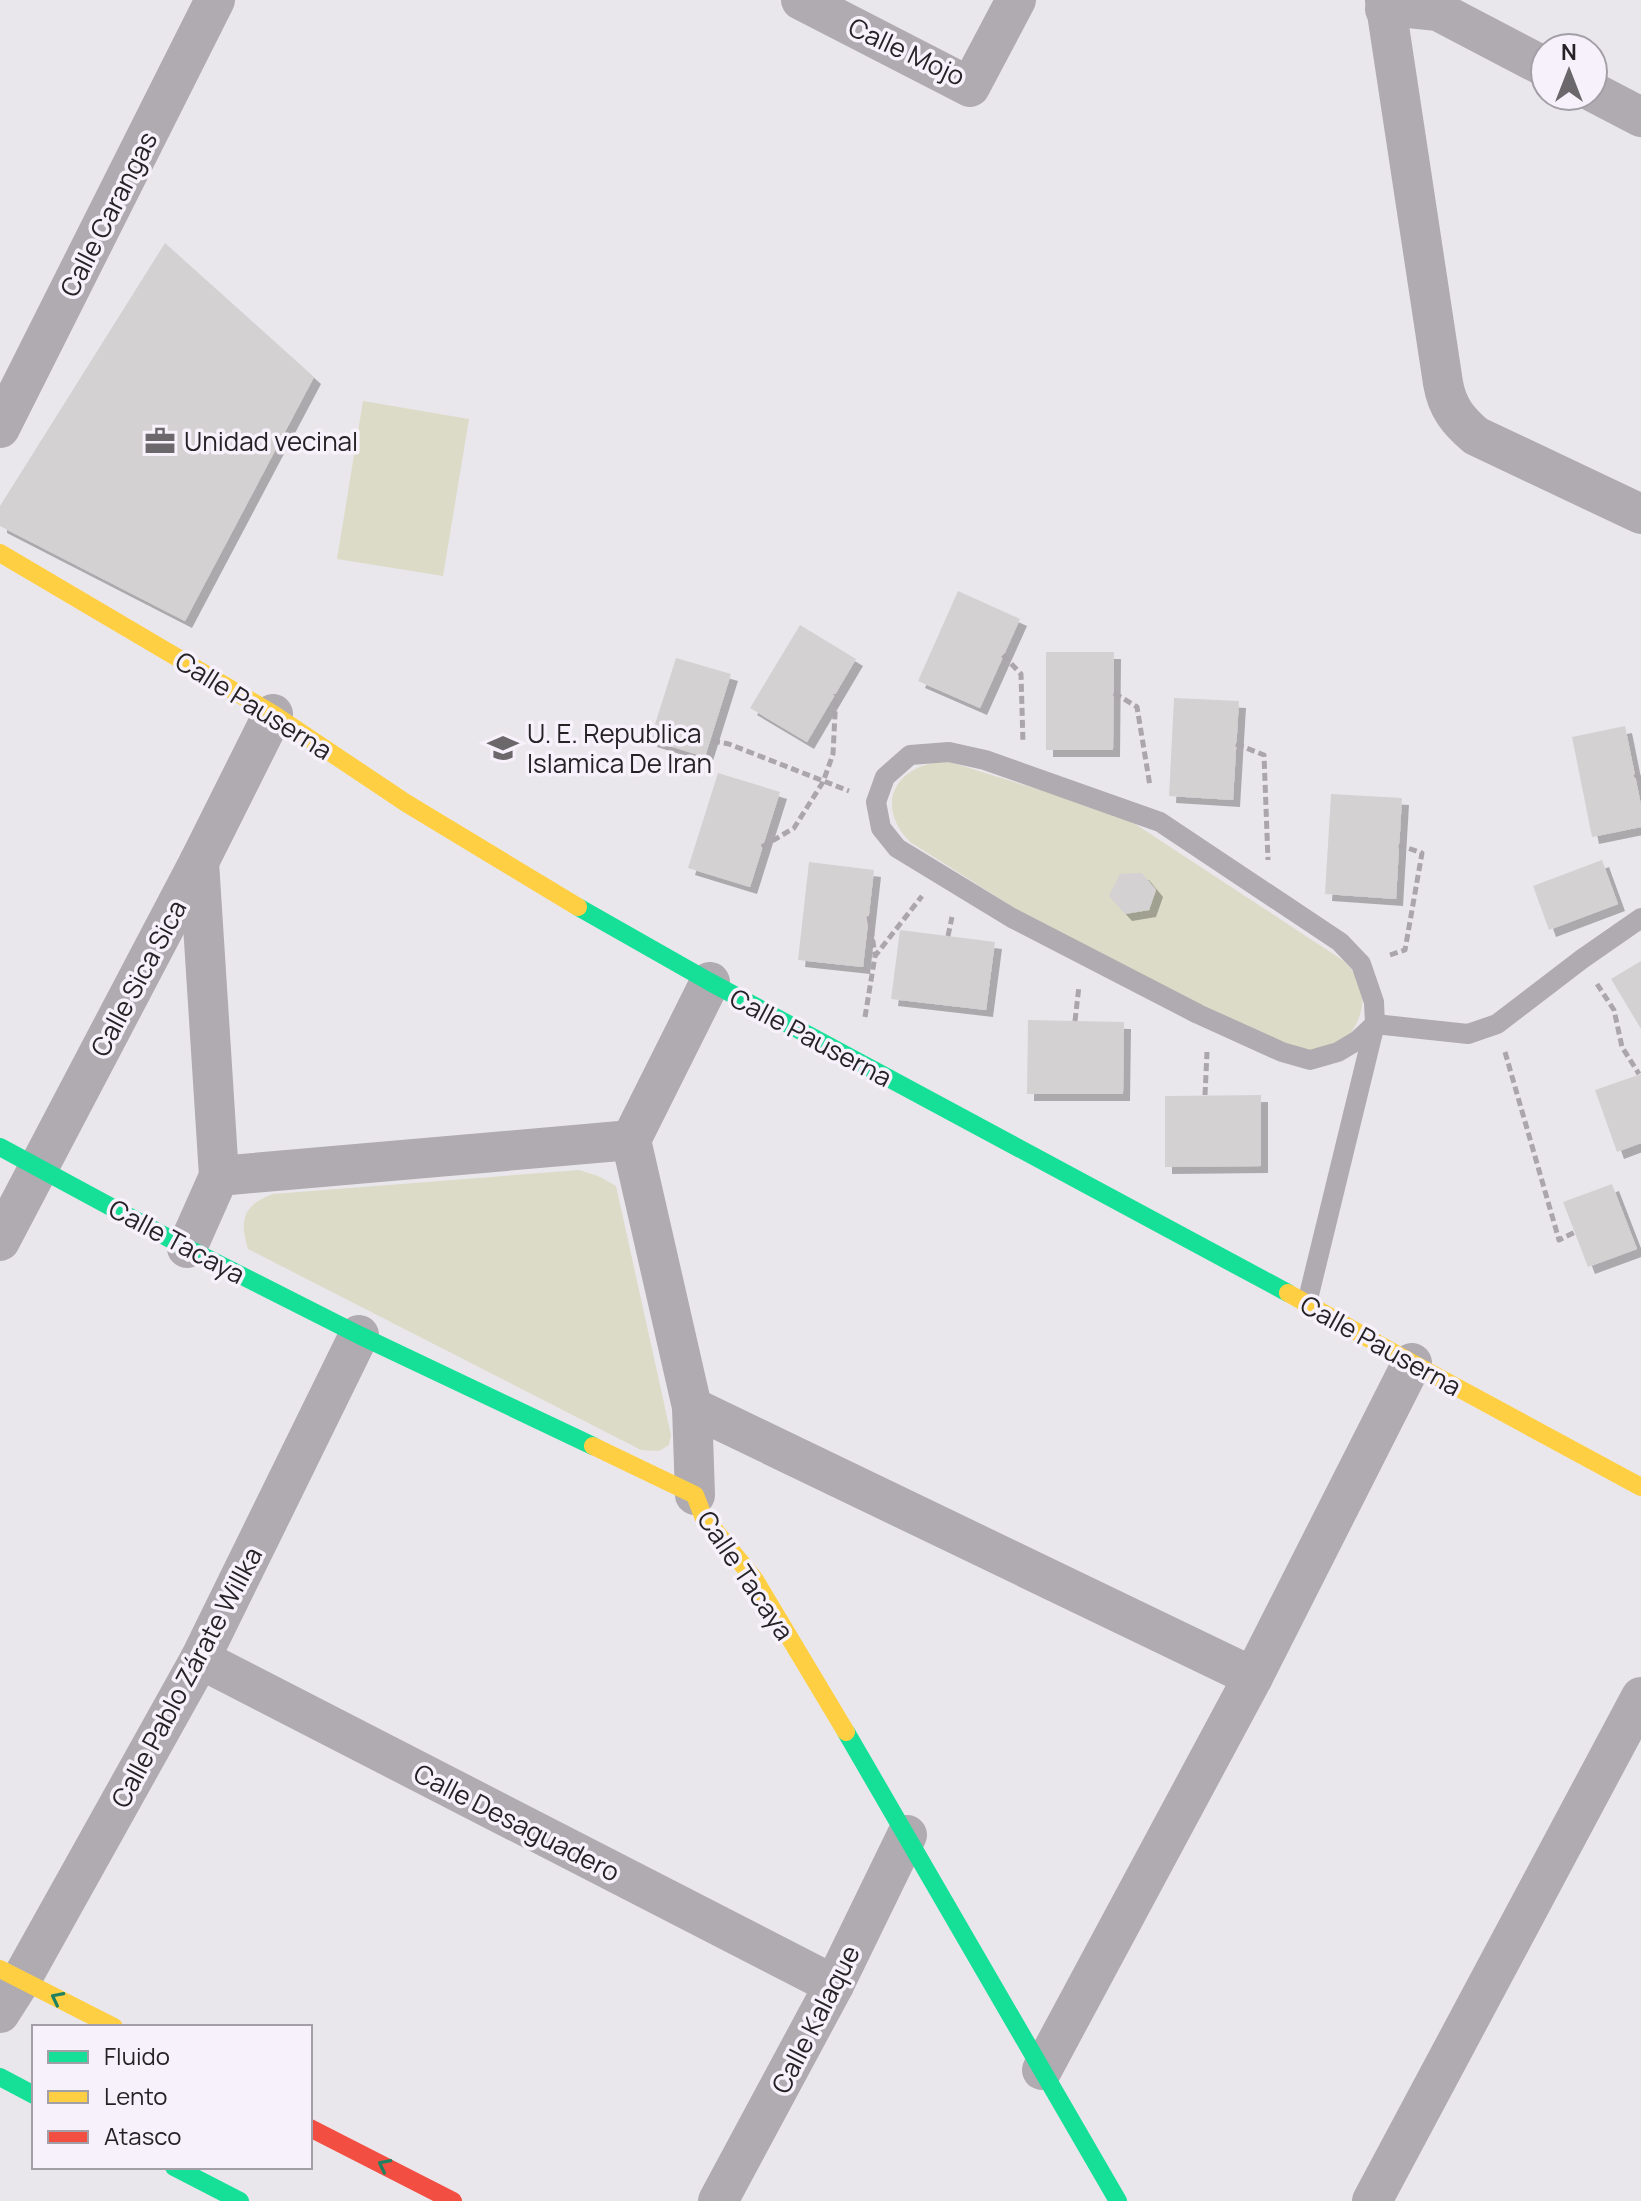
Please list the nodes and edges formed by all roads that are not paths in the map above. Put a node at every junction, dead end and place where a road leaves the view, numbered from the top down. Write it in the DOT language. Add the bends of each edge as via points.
graph roads {
  1 [pos="215,0"];
  2 [pos="801,0"];
  3 [pos="1016,0"];
  4 [pos="1385,4"];
  5 [pos="1529,59"];
  6 [pos="1609,100"];
  7 [pos="1641,117"];
  8 [pos="0,428"];
  9 [pos="1641,514"];
  10 [pos="0,553"];
  11 [pos="273,714"];
  12 [pos="199,862"];
  13 [pos="1641,918"];
  14 [pos="710,982"];
  15 [pos="1375,1024"];
  16 [pos="631,1140"];
  17 [pos="0,1147"];
  18 [pos="38,1166"];
  19 [pos="219,1176"];
  20 [pos="0,1241"];
  21 [pos="187,1248"];
  22 [pos="1307,1303"];
  23 [pos="359,1335"];
  24 [pos="1412,1363"];
  25 [pos="692,1407"];
  26 [pos="1641,1487"];
  27 [pos="695,1495"];
  28 [pos="200,1659"];
  29 [pos="1253,1677"];
  30 [pos="1641,1697"];
  31 [pos="907,1835"];
  32 [pos="10,1974"];
  33 [pos="834,1985"];
  34 [pos="0,2013"];
  35 [pos="110,2025"];
  36 [pos="1042,2070"];
  37 [pos="0,2077"];
  38 [pos="32,2094"];
  39 [pos="312,2129"];
  40 [pos="178,2169"];
  41 [pos="240,2201"];
  42 [pos="453,2201"];
  43 [pos="718,2201"];
  44 [pos="1118,2201"];
  45 [pos="1372,2201"];
  1 -- 8 [label="street, Calle Carangas"];
  2 -- 3 [label="street, Calle Mojo" via="970,87"];
  4 -- 5 [label="street" via="1438,11"];
  4 -- 9 [label="street" via="1450,407 1476,436"];
  6 -- 7 [label="street"];
  10 -- 11 [label="street, Calle Pauserna"];
  11 -- 12 [label="street, Calle Sica Sica"];
  11 -- 14 [label="street, Calle Pauserna" via="541,886"];
  12 -- 18 [label="street, Calle Sica Sica"];
  12 -- 19 [label="street"];
  13 -- 15 [label="lane" via="1497,1024 1468,1034"];
  14 -- 16 [label="street"];
  14 -- 22 [label="street, Calle Pauserna"];
  15 -- 15 [label="lane" via="1338,1052 1310,1060 1209,1018 1012,918 897,848 881,828 876,800 885,777 910,755 949,752 1155,820 1340,942 1361,964 1374,1002"];
  15 -- 22 [label="lane"];
  16 -- 19 [label="street"];
  16 -- 25 [label="street"];
  17 -- 18 [label="street, Calle Tacaya"];
  18 -- 20 [label="street, Calle Sica Sica"];
  18 -- 21 [label="street, Calle Tacaya"];
  19 -- 21 [label="street"];
  21 -- 23 [label="street, Calle Tacaya"];
  22 -- 24 [label="street, Calle Pauserna"];
  23 -- 27 [label="street, Calle Tacaya"];
  23 -- 28 [label="street, Calle Pablo Zárate Willka"];
  24 -- 26 [label="street, Calle Pauserna"];
  24 -- 29 [label="street"];
  25 -- 27 [label="street"];
  25 -- 29 [label="street"];
  27 -- 31 [label="street, Calle Tacaya" via="703,1516 755,1580"];
  28 -- 32 [label="street, Calle Pablo Zárate Willka"];
  28 -- 33 [label="street, Calle Desaguadero"];
  29 -- 36 [label="street"];
  30 -- 45 [label="street"];
  31 -- 33 [label="street, Calle Kalaque"];
  31 -- 36 [label="street, Calle Tacaya"];
  32 -- 34 [label="street, Calle Pablo Zárate Willka"];
  35 -- 32 [label="street, one-way"];
  33 -- 43 [label="street, Calle Kalaque"];
  36 -- 44 [label="street, Calle Tacaya"];
  37 -- 38 [label="street"];
  42 -- 39 [label="street, one-way"];
  40 -- 41 [label="street"];
}
